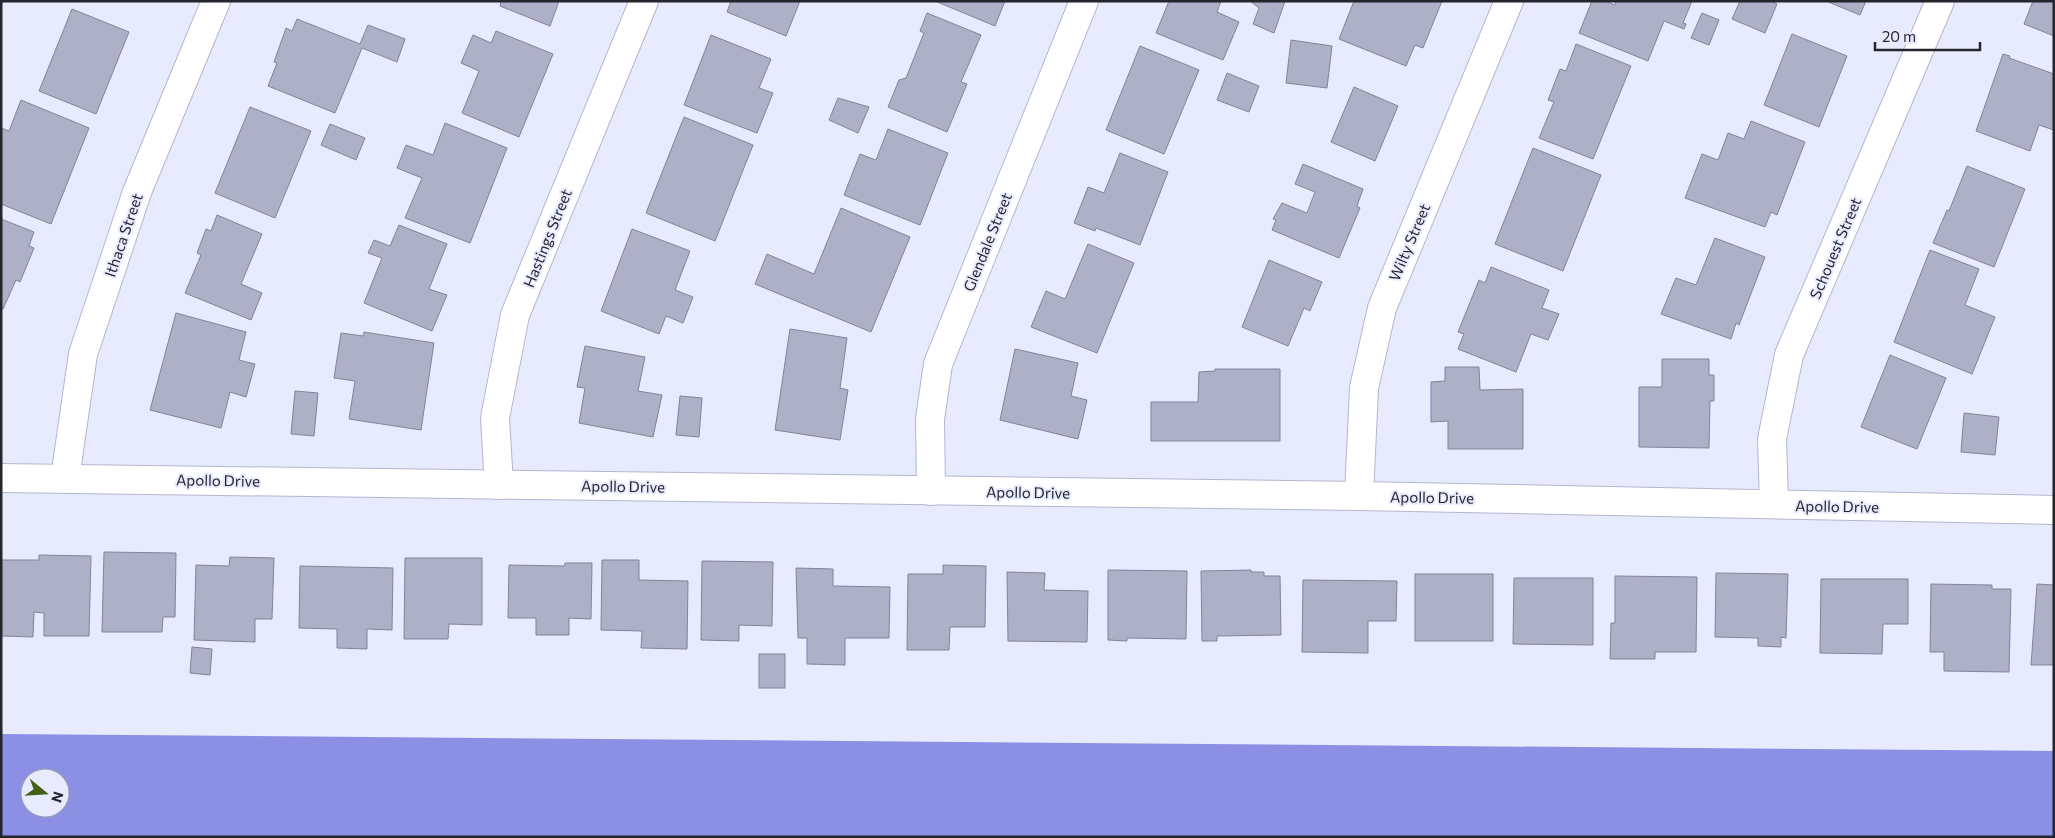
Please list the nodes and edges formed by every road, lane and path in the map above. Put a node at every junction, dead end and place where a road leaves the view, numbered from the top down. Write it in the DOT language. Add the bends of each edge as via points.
graph roads {
  1 [pos="216,1"];
  2 [pos="644,1"];
  3 [pos="1084,1"];
  4 [pos="1509,1"];
  5 [pos="1940,1"];
  6 [pos="1,478"];
  7 [pos="66,478"];
  8 [pos="499,485"];
  9 [pos="931,491"];
  10 [pos="1359,496"];
  11 [pos="1774,504"];
  12 [pos="2054,510"];
  1 -- 7 [label="street, Ithaca Street" via="137,192 83,354"];
  2 -- 8 [label="street, Hastings Street" via="516,315 495,418"];
  3 -- 9 [label="street, Glendale Street" via="938,364 930,419"];
  4 -- 10 [label="street, Wilty Street" via="1382,308 1364,388"];
  5 -- 11 [label="street, Schouest Street" via="1789,355 1772,439"];
  6 -- 7 [label="street, Apollo Drive"];
  7 -- 8 [label="street, Apollo Drive"];
  8 -- 9 [label="street, Apollo Drive"];
  9 -- 10 [label="street, Apollo Drive"];
  10 -- 11 [label="street, Apollo Drive"];
  11 -- 12 [label="street, Apollo Drive"];
}
